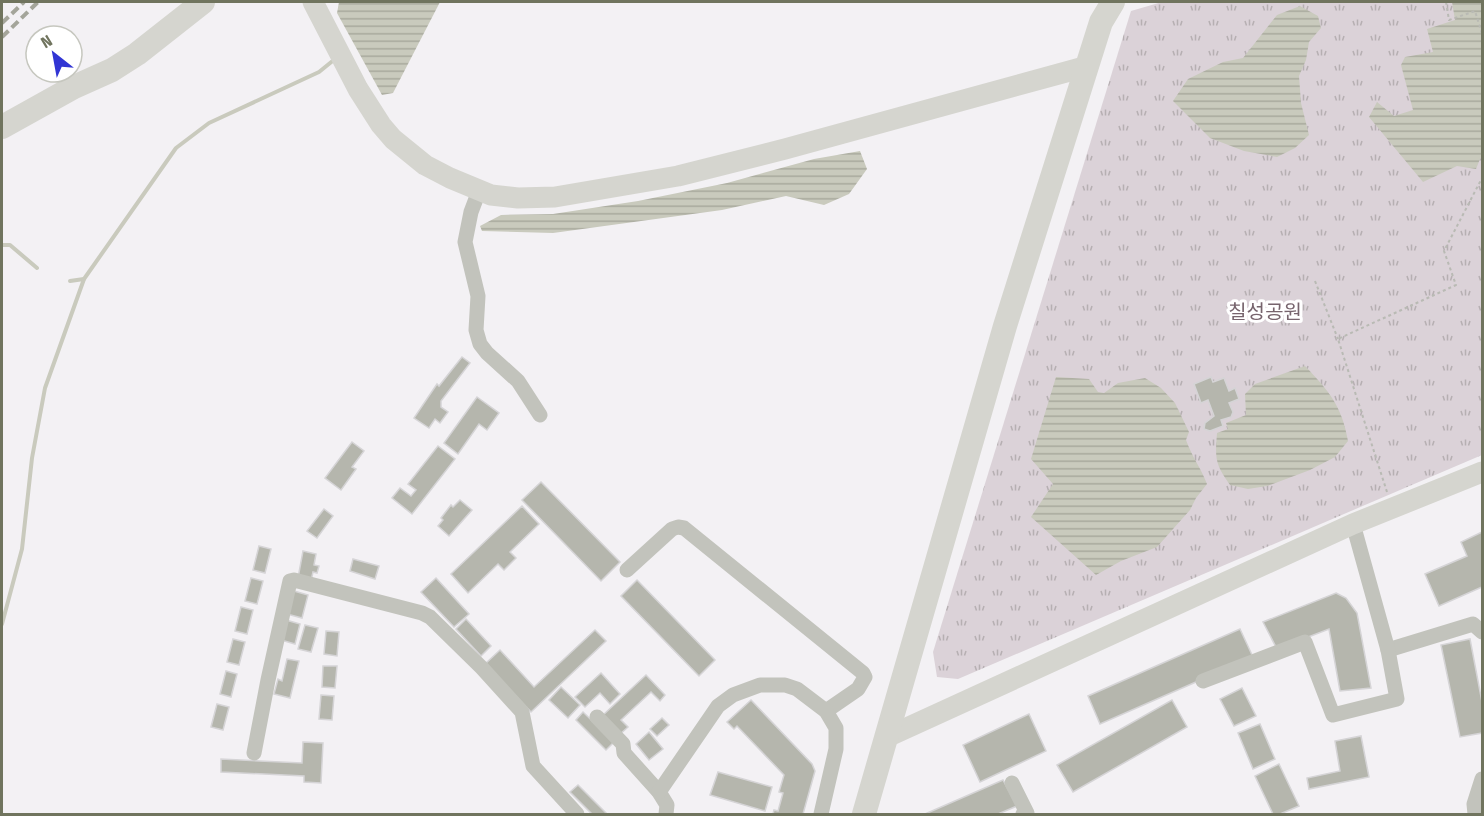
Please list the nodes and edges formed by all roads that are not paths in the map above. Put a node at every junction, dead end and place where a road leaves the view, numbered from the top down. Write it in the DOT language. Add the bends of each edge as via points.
graph roads {
  1 [pos="203,2"];
  2 [pos="313,2"];
  3 [pos="1113,2"];
  4 [pos="1088,66"];
  5 [pos="2,127"];
  6 [pos="479,191"];
  7 [pos="540,415"];
  8 [pos="1482,472"];
  9 [pos="1353,524"];
  10 [pos="627,570"];
  11 [pos="1482,632"];
  12 [pos="1388,651"];
  13 [pos="1203,681"];
  14 [pos="826,711"];
  15 [pos="597,717"];
  16 [pos="887,737"];
  17 [pos="254,753"];
  18 [pos="1482,779"];
  19 [pos="1012,783"];
  20 [pos="659,792"];
  21 [pos="577,814"];
  22 [pos="666,814"];
  23 [pos="820,814"];
  24 [pos="864,814"];
  25 [pos="1023,814"];
  26 [pos="1475,814"];
  1 -- 5 [label="main road" via="112,70"];
  2 -- 6 [label="street" via="358,89 393,139 425,165"];
  3 -- 4 [label="main road" via="1101,22"];
  4 -- 6 [label="street" via="678,176 555,197 518,198"];
  4 -- 16 [label="main road" via="1005,326"];
  6 -- 7 [label="street" via="465,242 477,296 476,330 480,344 518,381"];
  8 -- 9 [label="street"];
  9 -- 12 [label="street"];
  9 -- 16 [label="street"];
  10 -- 14 [label="street" via="672,529 684,528 863,673 863,684"];
  11 -- 12 [label="street" via="1473,624"];
  12 -- 13 [label="street" via="1397,699 1333,715 1305,642"];
  14 -- 20 [label="street" via="797,689 785,685 760,685 733,695 718,706"];
  14 -- 23 [label="street" via="836,728 837,740"];
  15 -- 20 [label="street"];
  16 -- 24 [label="main road"];
  17 -- 21 [label="street" via="290,581 294,580 430,617 522,712 533,766"];
  18 -- 26 [label="street"];
  19 -- 25 [label="street" via="1027,813"];
  20 -- 22 [label="street" via="667,805"];
}
